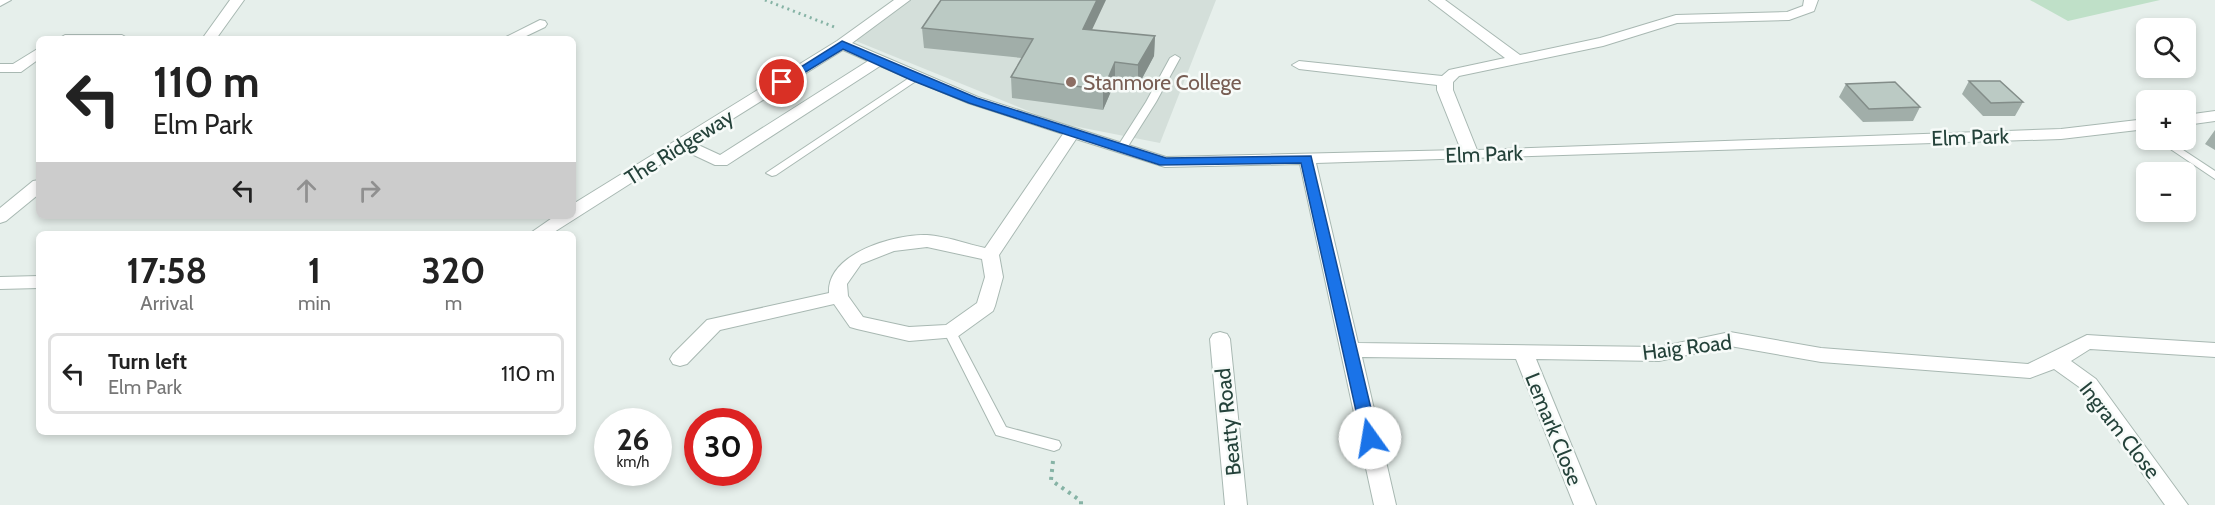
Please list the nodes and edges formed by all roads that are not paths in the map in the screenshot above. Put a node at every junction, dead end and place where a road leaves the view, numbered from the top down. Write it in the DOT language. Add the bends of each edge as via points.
graph roads {
  1 [pos="237,0"];
  2 [pos="903,0"];
  3 [pos="1436,0"];
  4 [pos="1811,0"];
  5 [pos="540,24"];
  6 [pos="211,36"];
  7 [pos="515,36"];
  8 [pos="849,40"];
  9 [pos="36,54"];
  10 [pos="1175,58"];
  11 [pos="878,61"];
  12 [pos="1519,61"];
  13 [pos="1299,65"];
  14 [pos="0,68"];
  15 [pos="915,77"];
  16 [pos="1445,81"];
  17 [pos="2215,116"];
  18 [pos="2196,119"];
  19 [pos="2136,127"];
  20 [pos="1072,133"];
  21 [pos="682,144"];
  22 [pos="1121,149"];
  23 [pos="2177,150"];
  24 [pos="1471,155"];
  25 [pos="1307,159"];
  26 [pos="772,173"];
  27 [pos="2215,176"];
  28 [pos="36,187"];
  29 [pos="576,210"];
  30 [pos="0,218"];
  31 [pos="562,219"];
  32 [pos="543,231"];
  33 [pos="990,255"];
  34 [pos="36,282"];
  35 [pos="0,283"];
  36 [pos="839,297"];
  37 [pos="950,332"];
  38 [pos="1220,339"];
  39 [pos="1350,350"];
  40 [pos="2215,350"];
  41 [pos="1523,353"];
  42 [pos="680,358"];
  43 [pos="2056,360"];
  44 [pos="1054,445"];
  45 [pos="1236,505"];
  46 [pos="1385,505"];
  47 [pos="1585,505"];
  48 [pos="2177,505"];
  1 -- 6 [label="street"];
  2 -- 8 [label="street, The Ridgeway"];
  3 -- 12 [label="street"];
  4 -- 12 [label="street" via="1809,8 1789,16 1676,19 1603,42"];
  5 -- 7 [label="street"];
  8 -- 11 [label="street, Elm Park"];
  8 -- 21 [label="street, The Ridgeway"];
  9 -- 14 [label="street" via="16,69"];
  10 -- 22 [label="lane"];
  11 -- 15 [label="street, Elm Park"];
  11 -- 21 [label="street" via="721,162"];
  12 -- 16 [label="street" via="1471,68 1454,73"];
  13 -- 16 [label="street"];
  15 -- 20 [label="street, Elm Park"];
  15 -- 26 [label="lane"];
  16 -- 24 [label="street"];
  17 -- 18 [label="street"];
  19 -- 24 [label="street, Elm Park" via="2061,134"];
  20 -- 22 [label="street, Elm Park"];
  20 -- 33 [label="street"];
  21 -- 29 [label="street, The Ridgeway"];
  22 -- 25 [label="street, Elm Park" via="1165,162"];
  23 -- 27 [label="lane"];
  24 -- 25 [label="street, Elm Park"];
  25 -- 39 [label="street"];
  28 -- 30 [label="street"];
  31 -- 32 [label="street"];
  33 -- 36 [label="street" via="927,241 891,246 855,260 838,283"];
  33 -- 37 [label="street" via="994,277 986,306"];
  34 -- 35 [label="street"];
  36 -- 37 [label="street" via="857,322 909,334"];
  36 -- 42 [label="street" via="714,325"];
  37 -- 44 [label="lane" via="1001,431"];
  38 -- 45 [label="street, Beatty Road"];
  39 -- 41 [label="street, Haig Road"];
  39 -- 46 [label="street"];
  40 -- 43 [label="street, Haig Road" via="2087,342"];
  41 -- 43 [label="street, Haig Road" via="1659,354 1730,339 1821,356 2030,371"];
  41 -- 47 [label="street, Lemark Close"];
  43 -- 48 [label="street, Ingram Close" via="2089,384"];
}
